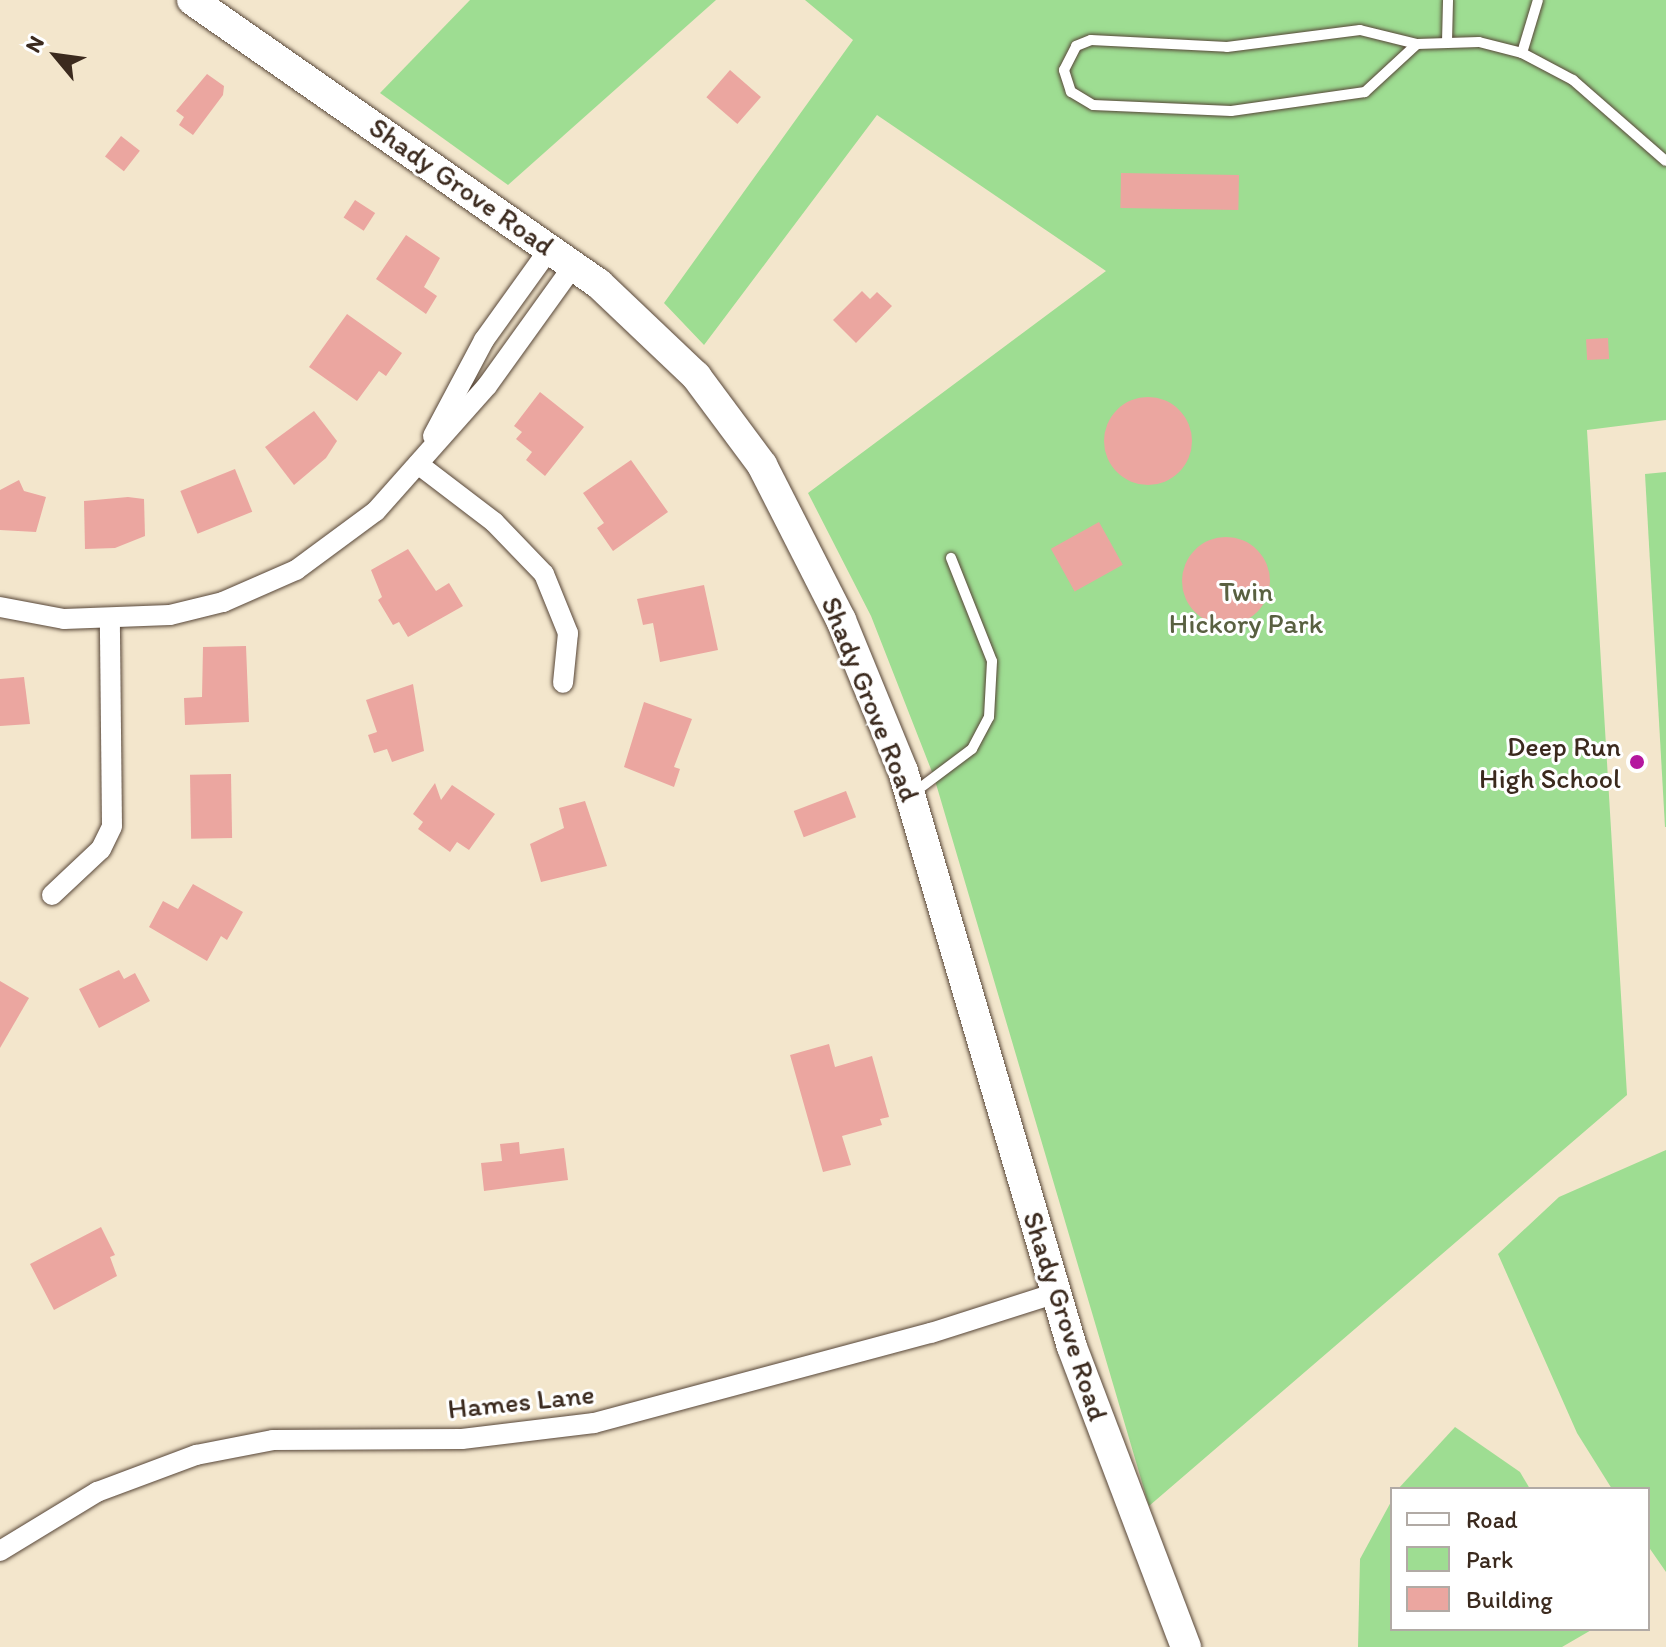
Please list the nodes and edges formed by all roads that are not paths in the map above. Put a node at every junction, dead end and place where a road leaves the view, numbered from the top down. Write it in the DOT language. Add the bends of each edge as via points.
graph roads {
  1 [pos="192,0"];
  2 [pos="1448,0"];
  3 [pos="1538,0"];
  4 [pos="1447,42"];
  5 [pos="1417,44"];
  6 [pos="1522,53"];
  7 [pos="1666,161"];
  8 [pos="562,256"];
  9 [pos="418,464"];
  10 [pos="951,558"];
  11 [pos="0,607"];
  12 [pos="110,620"];
  13 [pos="563,683"];
  14 [pos="911,795"];
  15 [pos="52,895"];
  16 [pos="1056,1293"];
  17 [pos="0,1551"];
  18 [pos="1186,1647"];
  1 -- 8 [label="main road, Shady Grove Road"];
  2 -- 4 [label="lane"];
  3 -- 6 [label="lane"];
  4 -- 5 [label="lane"];
  4 -- 6 [label="lane" via="1479,42"];
  5 -- 5 [label="lane" via="1360,30 1227,47 1091,40 1076,46 1064,70 1071,92 1093,105 1231,111 1365,92"];
  6 -- 7 [label="lane" via="1573,80"];
  8 -- 9 [label="street" via="487,386"];
  8 -- 9 [label="street" via="484,340"];
  8 -- 14 [label="main road, Shady Grove Road" via="650,328 696,376 762,465 841,620"];
  9 -- 12 [label="street" via="337,543 274,581 209,605"];
  9 -- 13 [label="street" via="522,546 544,574 568,633"];
  10 -- 14 [label="lane" via="992,661 989,717 972,749"];
  11 -- 12 [label="street" via="64,619"];
  12 -- 15 [label="street" via="112,826 101,849"];
  14 -- 16 [label="main road, Shady Grove Road"];
  16 -- 17 [label="street, Hames Lane" via="931,1333 594,1423 462,1439 273,1440 196,1455 97,1492"];
  16 -- 18 [label="main road, Shady Grove Road"];
}
